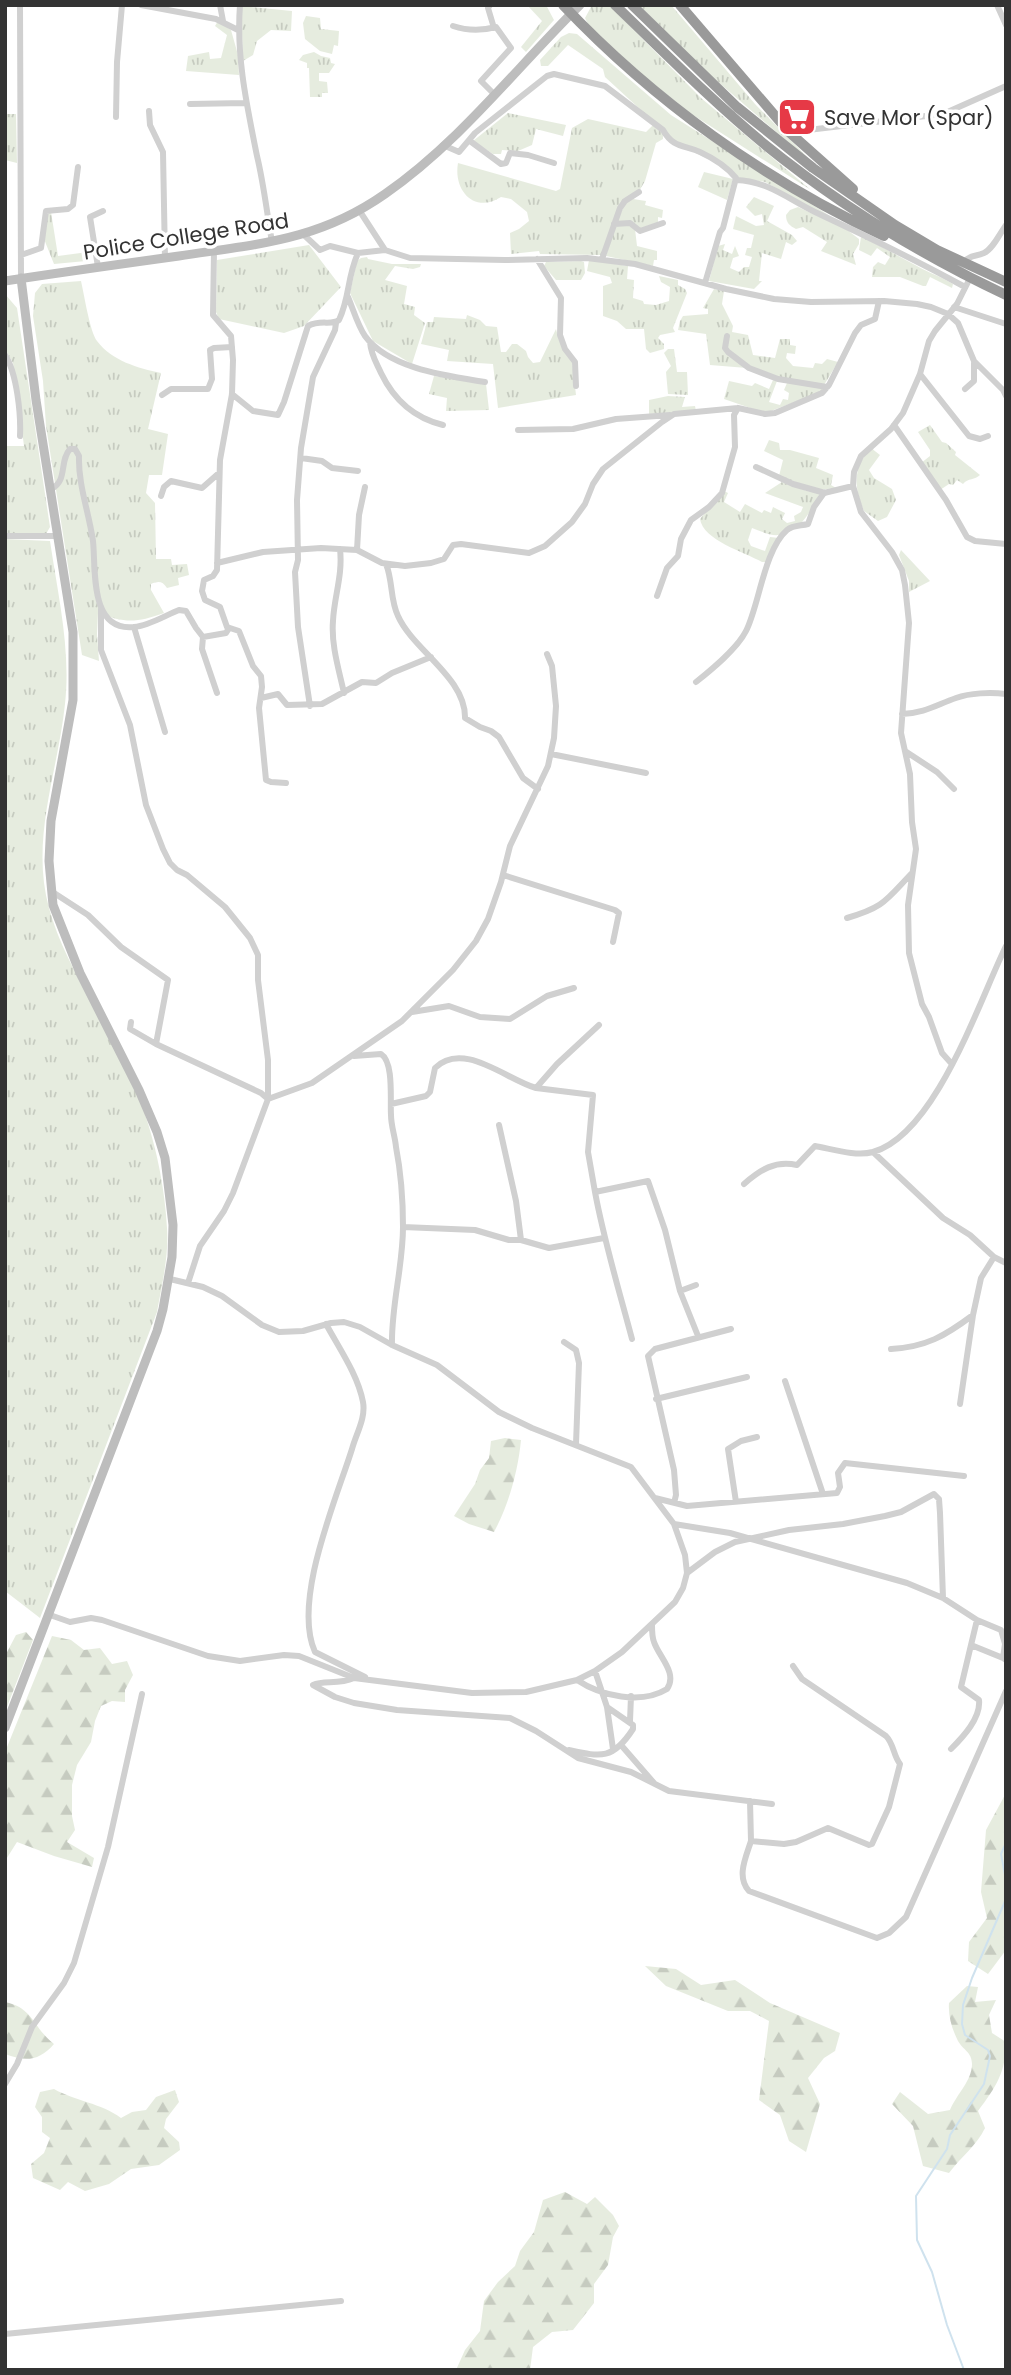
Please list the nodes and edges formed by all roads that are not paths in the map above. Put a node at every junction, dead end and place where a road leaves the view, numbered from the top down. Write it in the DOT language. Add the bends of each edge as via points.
graph roads {
  1 [pos="20,5"];
  2 [pos="122,5"];
  3 [pos="141,5"];
  4 [pos="220,5"];
  5 [pos="240,5"];
  6 [pos="490,5"];
  7 [pos="580,5"];
  8 [pos="632,5"];
  9 [pos="680,5"];
  10 [pos="997,5"];
  11 [pos="616,6"];
  12 [pos="179,8"];
  13 [pos="567,10"];
  14 [pos="223,21"];
  15 [pos="1006,25"];
  16 [pos="453,26"];
  17 [pos="494,27"];
  18 [pos="238,30"];
  19 [pos="1006,86"];
  20 [pos="495,95"];
  21 [pos="245,103"];
  22 [pos="190,104"];
  23 [pos="149,111"];
  24 [pos="116,117"];
  25 [pos="789,132"];
  26 [pos="470,141"];
  27 [pos="443,145"];
  28 [pos="554,163"];
  29 [pos="78,167"];
  30 [pos="736,180"];
  31 [pos="639,192"];
  32 [pos="103,211"];
  33 [pos="359,211"];
  34 [pos="614,223"];
  35 [pos="663,223"];
  36 [pos="1006,225"];
  37 [pos="304,235"];
  38 [pos="272,242"];
  39 [pos="909,246"];
  40 [pos="386,250"];
  41 [pos="937,250"];
  42 [pos="214,251"];
  43 [pos="358,253"];
  44 [pos="21,255"];
  45 [pos="166,258"];
  46 [pos="537,259"];
  47 [pos="602,259"];
  48 [pos="963,262"];
  49 [pos="99,267"];
  50 [pos="21,278"];
  51 [pos="5,281"];
  52 [pos="967,282"];
  53 [pos="1006,282"];
  54 [pos="705,283"];
  55 [pos="1006,295"];
  56 [pos="348,297"];
  57 [pos="879,301"];
  58 [pos="954,307"];
  59 [pos="948,314"];
  60 [pos="336,323"];
  61 [pos="1006,324"];
  62 [pos="727,337"];
  63 [pos="370,342"];
  64 [pos="232,347"];
  65 [pos="5,355"];
  66 [pos="974,361"];
  67 [pos="920,374"];
  68 [pos="485,382"];
  69 [pos="576,386"];
  70 [pos="827,387"];
  71 [pos="965,389"];
  72 [pos="232,394"];
  73 [pos="162,395"];
  74 [pos="1006,396"];
  75 [pos="738,408"];
  76 [pos="672,415"];
  77 [pos="443,425"];
  78 [pos="894,425"];
  79 [pos="518,430"];
  80 [pos="20,436"];
  81 [pos="988,436"];
  82 [pos="301,458"];
  83 [pos="756,467"];
  84 [pos="358,471"];
  85 [pos="219,473"];
  86 [pos="853,486"];
  87 [pos="365,487"];
  88 [pos="51,489"];
  89 [pos="825,493"];
  90 [pos="161,496"];
  91 [pos="5,536"];
  92 [pos="58,536"];
  93 [pos="1006,544"];
  94 [pos="298,548"];
  95 [pos="340,550"];
  96 [pos="357,550"];
  97 [pos="217,563"];
  98 [pos="386,564"];
  99 [pos="657,596"];
  100 [pos="101,609"];
  101 [pos="134,627"];
  102 [pos="229,628"];
  103 [pos="203,637"];
  104 [pos="547,654"];
  105 [pos="431,657"];
  106 [pos="696,682"];
  107 [pos="217,693"];
  108 [pos="344,693"];
  109 [pos="1006,694"];
  110 [pos="261,698"];
  111 [pos="310,706"];
  112 [pos="902,714"];
  113 [pos="165,732"];
  114 [pos="905,751"];
  115 [pos="551,754"];
  116 [pos="646,773"];
  117 [pos="286,782"];
  118 [pos="538,789"];
  119 [pos="954,789"];
  120 [pos="914,872"];
  121 [pos="503,875"];
  122 [pos="51,891"];
  123 [pos="847,918"];
  124 [pos="613,942"];
  125 [pos="1006,946"];
  126 [pos="574,988"];
  127 [pos="412,1012"];
  128 [pos="131,1021"];
  129 [pos="599,1025"];
  130 [pos="156,1044"];
  131 [pos="352,1056"];
  132 [pos="951,1063"];
  133 [pos="536,1088"];
  134 [pos="268,1099"];
  135 [pos="391,1104"];
  136 [pos="499,1125"];
  137 [pos="873,1152"];
  138 [pos="744,1184"];
  139 [pos="595,1192"];
  140 [pos="403,1227"];
  141 [pos="604,1238"];
  142 [pos="521,1240"];
  143 [pos="994,1257"];
  144 [pos="1006,1263"];
  145 [pos="170,1279"];
  146 [pos="188,1283"];
  147 [pos="696,1285"];
  148 [pos="680,1291"];
  149 [pos="973,1315"];
  150 [pos="326,1324"];
  151 [pos="731,1329"];
  152 [pos="698,1336"];
  153 [pos="632,1339"];
  154 [pos="564,1342"];
  155 [pos="392,1345"];
  156 [pos="891,1349"];
  157 [pos="747,1377"];
  158 [pos="785,1381"];
  159 [pos="656,1399"];
  160 [pos="960,1404"];
  161 [pos="757,1437"];
  162 [pos="576,1444"];
  163 [pos="964,1476"];
  164 [pos="823,1494"];
  165 [pos="655,1498"];
  166 [pos="736,1502"];
  167 [pos="674,1503"];
  168 [pos="674,1524"];
  169 [pos="747,1538"];
  170 [pos="687,1573"];
  171 [pos="943,1598"];
  172 [pos="50,1615"];
  173 [pos="976,1620"];
  174 [pos="652,1625"];
  175 [pos="971,1645"];
  176 [pos="1004,1659"];
  177 [pos="793,1666"];
  178 [pos="595,1671"];
  179 [pos="355,1678"];
  180 [pos="371,1680"];
  181 [pos="578,1680"];
  182 [pos="1006,1691"];
  183 [pos="142,1694"];
  184 [pos="604,1694"];
  185 [pos="631,1696"];
  186 [pos="607,1707"];
  187 [pos="630,1721"];
  188 [pos="5,1728"];
  189 [pos="621,1745"];
  190 [pos="561,1748"];
  191 [pos="613,1749"];
  192 [pos="951,1749"];
  193 [pos="654,1784"];
  194 [pos="750,1801"];
  195 [pos="772,1804"];
  196 [pos="751,1841"];
  197 [pos="5,2084"];
  198 [pos="341,2301"];
  199 [pos="5,2334"];
  1 -- 44 [label="street"];
  2 -- 24 [label="street"];
  3 -- 12 [label="street"];
  4 -- 14 [label="street"];
  5 -- 18 [label="street"];
  6 -- 17 [label="street"];
  7 -- 13 [label="street, Police College Road"];
  8 -- 41 [label="highway" via="771,135 885,219"];
  9 -- 25 [label="highway"];
  10 -- 15 [label="street"];
  11 -- 39 [label="highway" via="765,144"];
  12 -- 14 [label="street"];
  13 -- 20 [label="street, Police College Road"];
  13 -- 39 [label="highway" via="618,61 684,116 777,177 867,228"];
  14 -- 18 [label="street"];
  16 -- 17 [label="street" via="464,30"];
  17 -- 20 [label="street" via="511,48 481,81"];
  18 -- 21 [label="street"];
  19 -- 25 [label="street" via="943,114"];
  20 -- 27 [label="street, Police College Road"];
  21 -- 22 [label="street"];
  21 -- 38 [label="street"];
  23 -- 45 [label="street" via="150,125 163,152"];
  25 -- 41 [label="highway" via="856,192"];
  26 -- 27 [label="street" via="459,152"];
  26 -- 28 [label="street" via="501,164 510,153"];
  26 -- 30 [label="street" via="538,82 554,74 606,86 675,144 699,151"];
  27 -- 33 [label="street, Police College Road"];
  29 -- 44 [label="street" via="73,205 46,211 41,248"];
  30 -- 52 [label="street" via="759,182"];
  30 -- 54 [label="street"];
  31 -- 34 [label="street" via="625,201"];
  32 -- 49 [label="street" via="90,218"];
  33 -- 37 [label="street, Police College Road"];
  33 -- 40 [label="street"];
  34 -- 35 [label="street" via="630,223 640,231"];
  34 -- 47 [label="street"];
  36 -- 48 [label="street" via="988,250"];
  37 -- 38 [label="street, Police College Road"];
  37 -- 43 [label="street" via="320,250 330,246"];
  38 -- 42 [label="street, Police College Road"];
  39 -- 52 [label="highway"];
  40 -- 43 [label="street"];
  40 -- 46 [label="street" via="410,258"];
  41 -- 48 [label="highway"];
  42 -- 45 [label="street, Police College Road"];
  42 -- 64 [label="street" via="213,315 231,336"];
  43 -- 56 [label="street" via="347,284"];
  44 -- 50 [label="street"];
  45 -- 49 [label="street, Police College Road"];
  46 -- 47 [label="street"];
  46 -- 69 [label="street" via="561,298 560,335 575,362"];
  47 -- 54 [label="street"];
  48 -- 53 [label="highway"];
  49 -- 50 [label="street, Police College Road"];
  50 -- 51 [label="street, Police College Road"];
  50 -- 88 [label="street"];
  52 -- 55 [label="highway"];
  52 -- 58 [label="street"];
  54 -- 57 [label="street" via="774,299"];
  56 -- 60 [label="street"];
  56 -- 63 [label="street"];
  57 -- 59 [label="street" via="917,304"];
  57 -- 70 [label="street" via="875,319 855,333"];
  58 -- 59 [label="street"];
  58 -- 61 [label="street"];
  59 -- 66 [label="street" via="961,328"];
  59 -- 67 [label="street" via="929,341"];
  60 -- 72 [label="street" via="316,321 308,326 278,415 253,411"];
  60 -- 82 [label="street" via="313,377"];
  62 -- 70 [label="street" via="725,348 749,369"];
  63 -- 68 [label="street" via="430,373"];
  63 -- 77 [label="street" via="371,355 403,405 429,422"];
  64 -- 72 [label="street"];
  64 -- 73 [label="street" via="210,350 208,389 172,388"];
  65 -- 80 [label="street" via="14,378"];
  66 -- 71 [label="street" via="974,381"];
  66 -- 74 [label="street"];
  67 -- 78 [label="street"];
  67 -- 81 [label="street" via="969,436"];
  70 -- 75 [label="street" via="775,413"];
  72 -- 85 [label="street"];
  75 -- 76 [label="street"];
  75 -- 99 [label="street" via="735,447 722,493 691,520"];
  76 -- 79 [label="street" via="616,418 573,429"];
  76 -- 98 [label="street" via="603,469 572,522 545,546 529,553 461,544 453,545 444,559 431,563"];
  78 -- 86 [label="street" via="861,456"];
  78 -- 93 [label="street" via="967,537"];
  82 -- 84 [label="street"];
  82 -- 94 [label="street"];
  83 -- 89 [label="street"];
  85 -- 90 [label="street" via="202,488 171,481"];
  85 -- 97 [label="street"];
  86 -- 89 [label="street"];
  86 -- 112 [label="street" via="861,512 902,570 909,624"];
  87 -- 96 [label="street"];
  88 -- 92 [label="street"];
  88 -- 100 [label="street" via="61,481 66,454 75,450"];
  89 -- 106 [label="street" via="807,524 780,538 746,631"];
  91 -- 92 [label="street"];
  92 -- 122 [label="street" via="73,632 73,700 51,821"];
  94 -- 95 [label="street"];
  94 -- 97 [label="street"];
  94 -- 111 [label="street" via="298,626"];
  95 -- 96 [label="street"];
  95 -- 108 [label="street" via="342,566 332,619"];
  96 -- 98 [label="street"];
  97 -- 102 [label="street" via="202,591 205,600 220,607"];
  98 -- 105 [label="street" via="397,615 411,638"];
  100 -- 101 [label="street" via="113,622"];
  100 -- 134 [label="street" via="101,650 130,725 146,805 163,849 177,870 225,907 258,955"];
  101 -- 103 [label="street" via="186,611"];
  101 -- 113 [label="street"];
  102 -- 103 [label="street" via="226,633"];
  102 -- 110 [label="street" via="239,631 261,676"];
  103 -- 107 [label="street" via="202,649"];
  104 -- 115 [label="street" via="556,706"];
  105 -- 108 [label="street"];
  105 -- 118 [label="street" via="458,693 468,722 499,737 523,778"];
  108 -- 111 [label="street"];
  109 -- 112 [label="street" via="963,696 929,710"];
  110 -- 111 [label="street" via="278,694 287,705"];
  110 -- 117 [label="street" via="266,780"];
  112 -- 114 [label="street"];
  114 -- 119 [label="street"];
  114 -- 120 [label="street" via="916,849"];
  115 -- 116 [label="street"];
  115 -- 118 [label="street"];
  118 -- 121 [label="street" via="510,846"];
  120 -- 123 [label="street" via="888,900"];
  120 -- 132 [label="street" via="907,928 914,978 937,1044"];
  121 -- 124 [label="street" via="615,910 619,919"];
  121 -- 127 [label="street" via="476,941"];
  122 -- 130 [label="street" via="168,980"];
  122 -- 145 [label="street" via="80,973 157,1132 173,1225"];
  125 -- 132 [label="street"];
  126 -- 127 [label="street" via="547,996 510,1019 480,1017 449,1006"];
  127 -- 131 [label="street"];
  128 -- 130 [label="street" via="130,1029"];
  129 -- 133 [label="street"];
  130 -- 134 [label="street"];
  131 -- 134 [label="street" via="312,1083"];
  131 -- 135 [label="street" via="385,1056"];
  132 -- 137 [label="street" via="929,1104 905,1133"];
  133 -- 135 [label="street" via="462,1057 435,1068 426,1096"];
  133 -- 139 [label="street" via="593,1095 588,1152"];
  134 -- 146 [label="street" via="233,1193 200,1246"];
  135 -- 140 [label="street"];
  136 -- 142 [label="street"];
  137 -- 138 [label="street" via="815,1146 797,1165 777,1164"];
  137 -- 143 [label="street" via="943,1218"];
  139 -- 141 [label="street"];
  139 -- 148 [label="street" via="648,1181"];
  140 -- 142 [label="street" via="475,1230"];
  140 -- 155 [label="street"];
  141 -- 142 [label="street" via="549,1248"];
  141 -- 153 [label="street"];
  143 -- 144 [label="street"];
  143 -- 149 [label="street" via="981,1278"];
  145 -- 146 [label="street"];
  145 -- 172 [label="street" via="157,1331"];
  146 -- 150 [label="street" via="222,1296 279,1332"];
  147 -- 148 [label="street"];
  148 -- 152 [label="street"];
  149 -- 156 [label="street" via="929,1342"];
  149 -- 160 [label="street"];
  150 -- 155 [label="street" via="352,1324"];
  150 -- 180 [label="street" via="358,1386 364,1410 321,1548 308,1619 315,1652"];
  151 -- 152 [label="street"];
  152 -- 159 [label="street" via="650,1353"];
  154 -- 162 [label="street" via="576,1350 579,1363"];
  155 -- 162 [label="street" via="437,1366 499,1412"];
  157 -- 159 [label="street"];
  158 -- 164 [label="street"];
  159 -- 167 [label="street" via="674,1470"];
  161 -- 166 [label="street" via="728,1449"];
  162 -- 165 [label="street" via="631,1467"];
  163 -- 164 [label="street" via="845,1463 838,1473 840,1490"];
  164 -- 166 [label="street"];
  165 -- 167 [label="street"];
  165 -- 168 [label="street"];
  166 -- 167 [label="street"];
  168 -- 169 [label="street"];
  168 -- 170 [label="street"];
  169 -- 170 [label="street" via="720,1548"];
  169 -- 171 [label="street" via="907,1583"];
  169 -- 171 [label="street" via="885,1516 934,1494 939,1499"];
  170 -- 174 [label="street" via="674,1602"];
  171 -- 173 [label="street"];
  172 -- 179 [label="street" via="70,1622 102,1619 208,1656 240,1661 299,1656"];
  172 -- 188 [label="street"];
  173 -- 175 [label="street"];
  173 -- 176 [label="street" via="1001,1630"];
  174 -- 178 [label="street"];
  174 -- 185 [label="street" via="653,1641 671,1675 670,1686 663,1692"];
  175 -- 176 [label="street"];
  175 -- 192 [label="street" via="961,1687 979,1700 979,1706"];
  177 -- 196 [label="street" via="802,1679 890,1740 900,1764 894,1792 871,1845 828,1828 796,1842"];
  178 -- 181 [label="street"];
  178 -- 184 [label="street"];
  179 -- 180 [label="street"];
  179 -- 190 [label="street" via="342,1684 313,1685 354,1703 510,1718"];
  180 -- 181 [label="street" via="472,1693 526,1692"];
  181 -- 184 [label="street"];
  182 -- 196 [label="street" via="906,1917 883,1937 856,1932 749,1891 742,1872"];
  183 -- 197 [label="street" via="108,1847 74,1963 32,2027"];
  184 -- 185 [label="street"];
  184 -- 186 [label="street"];
  185 -- 187 [label="street"];
  186 -- 187 [label="street"];
  186 -- 191 [label="street"];
  187 -- 189 [label="street" via="633,1729"];
  189 -- 191 [label="street"];
  189 -- 193 [label="street"];
  190 -- 191 [label="street" via="597,1756"];
  190 -- 193 [label="street" via="589,1763 631,1772"];
  193 -- 194 [label="street" via="669,1791"];
  194 -- 195 [label="street"];
  194 -- 196 [label="street"];
  198 -- 199 [label="street"];
}
